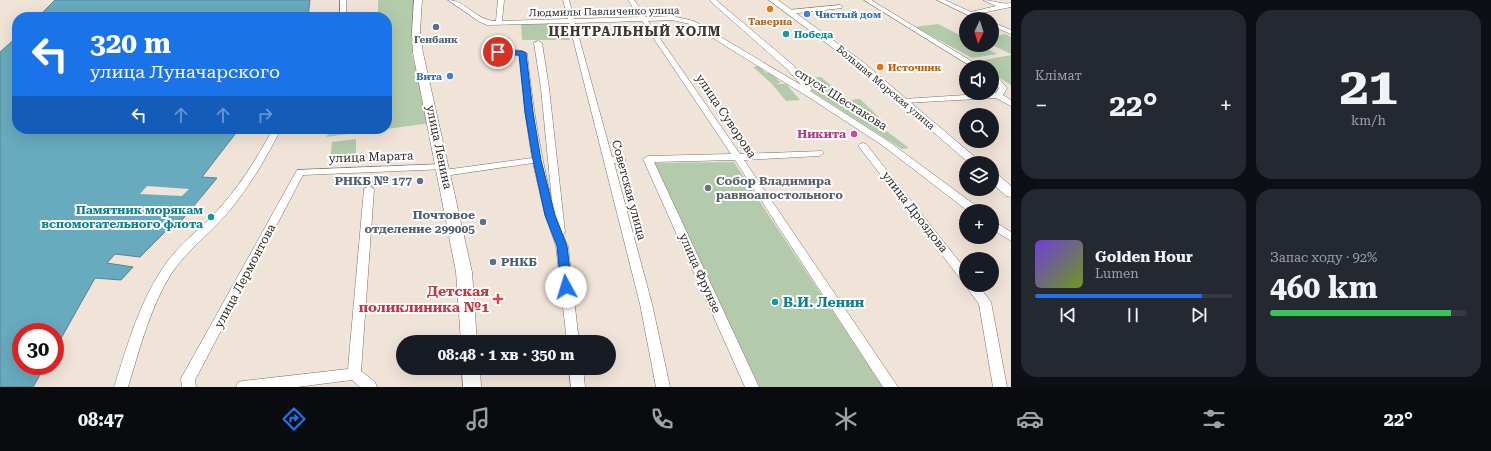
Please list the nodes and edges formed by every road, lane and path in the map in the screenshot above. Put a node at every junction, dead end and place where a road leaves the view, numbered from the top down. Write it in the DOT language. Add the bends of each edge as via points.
graph roads {
  1 [pos="343,0"];
  2 [pos="418,0"];
  3 [pos="451,0"];
  4 [pos="501,0"];
  5 [pos="566,0"];
  6 [pos="631,0"];
  7 [pos="712,0"];
  8 [pos="774,0"];
  9 [pos="867,0"];
  10 [pos="940,0"];
  11 [pos="986,0"];
  12 [pos="1011,5"];
  13 [pos="840,7"];
  14 [pos="1003,7"];
  15 [pos="1011,11"];
  16 [pos="343,12"];
  17 [pos="789,12"];
  18 [pos="966,12"];
  19 [pos="979,12"];
  20 [pos="644,18"];
  21 [pos="686,20"];
  22 [pos="570,21"];
  23 [pos="498,23"];
  24 [pos="999,27"];
  25 [pos="1011,32"];
  26 [pos="538,43"];
  27 [pos="498,52"];
  28 [pos="965,60"];
  29 [pos="999,84"];
  30 [pos="527,88"];
  31 [pos="545,88"];
  32 [pos="999,94"];
  33 [pos="813,96"];
  34 [pos="999,96"];
  35 [pos="959,97"];
  36 [pos="904,101"];
  37 [pos="1011,104"];
  38 [pos="274,134"];
  39 [pos="863,146"];
  40 [pos="819,153"];
  41 [pos="968,156"];
  42 [pos="738,157"];
  43 [pos="537,160"];
  44 [pos="607,160"];
  45 [pos="621,160"];
  46 [pos="444,170"];
  47 [pos="300,172"];
  48 [pos="371,179"];
  49 [pos="999,182"];
  50 [pos="1011,193"];
  51 [pos="966,204"];
  52 [pos="999,229"];
  53 [pos="1011,237"];
  54 [pos="562,246"];
  55 [pos="959,269"];
  56 [pos="977,292"];
  57 [pos="468,335"];
  58 [pos="572,335"];
  59 [pos="354,374"];
  60 [pos="471,375"];
  61 [pos="577,375"];
  62 [pos="188,383"];
  63 [pos="297,384"];
  64 [pos="121,387"];
  65 [pos="243,387"];
  66 [pos="370,387"];
  67 [pos="472,387"];
  68 [pos="578,387"];
  69 [pos="663,387"];
  70 [pos="752,387"];
  71 [pos="891,387"];
  72 [pos="1000,387"];
  1 -- 16 [label="street"];
  2 -- 46 [label="main road, улица Ленина" via="418,53"];
  3 -- 23 [label="street, Людмилы Павличенко улица" via="482,21"];
  4 -- 23 [label="street"];
  5 -- 22 [label="street, Советская улица"];
  6 -- 20 [label="street, улица Суворова"];
  7 -- 33 [label="street" via="790,67"];
  8 -- 17 [label="main road, Большая Морская улица"];
  9 -- 28 [label="street"];
  10 -- 18 [label="street"];
  11 -- 14 [label="street"];
  12 -- 14 [label="street"];
  13 -- 17 [label="street"];
  14 -- 15 [label="street"];
  14 -- 19 [label="street"];
  17 -- 36 [label="main road, Большая Морская улица" via="860,64"];
  20 -- 21 [label="street, Людмилы Павличенко улица"];
  20 -- 22 [label="street, Людмилы Павличенко улица"];
  20 -- 42 [label="street, улица Суворова"];
  21 -- 33 [label="street, спуск Шестакова"];
  22 -- 23 [label="street, Людмилы Павличенко улица"];
  22 -- 44 [label="street, Советская улица"];
  24 -- 25 [label="street"];
  26 -- 31 [label="street"];
  27 -- 30 [label="street" via="522,53"];
  29 -- 32 [label="street" via="1003,88"];
  30 -- 31 [label="street"];
  30 -- 43 [label="street"];
  31 -- 54 [label="street"];
  33 -- 51 [label="street, спуск Шестакова" via="885,143"];
  34 -- 37 [label="street"];
  35 -- 36 [label="street"];
  36 -- 41 [label="main road, Большая Морская улица"];
  38 -- 64 [label="street" via="239,191 219,216 168,269 147,307"];
  39 -- 55 [label="street, улица Дроздова"];
  40 -- 42 [label="street"];
  42 -- 70 [label="street, улица Фрунзе" via="648,159"];
  42 -- 71 [label="street, улица Суворова"];
  43 -- 46 [label="street, улица Марата"];
  43 -- 54 [label="street" via="550,215"];
  44 -- 45 [label="street"];
  44 -- 69 [label="street, Советская улица" via="646,304"];
  46 -- 48 [label="street, улица Марата"];
  46 -- 57 [label="main road, улица Ленина" via="464,272"];
  47 -- 48 [label="street, улица Марата"];
  47 -- 62 [label="street, улица Лермонтова"];
  48 -- 59 [label="street"];
  49 -- 50 [label="main road"];
  52 -- 53 [label="street"];
  54 -- 58 [label="street"];
  56 -- 72 [label="street" via="985,302"];
  59 -- 63 [label="street"];
  59 -- 66 [label="street"];
  60 -- 67 [label="main road"];
  61 -- 68 [label="street"];
  63 -- 65 [label="street"];
}
